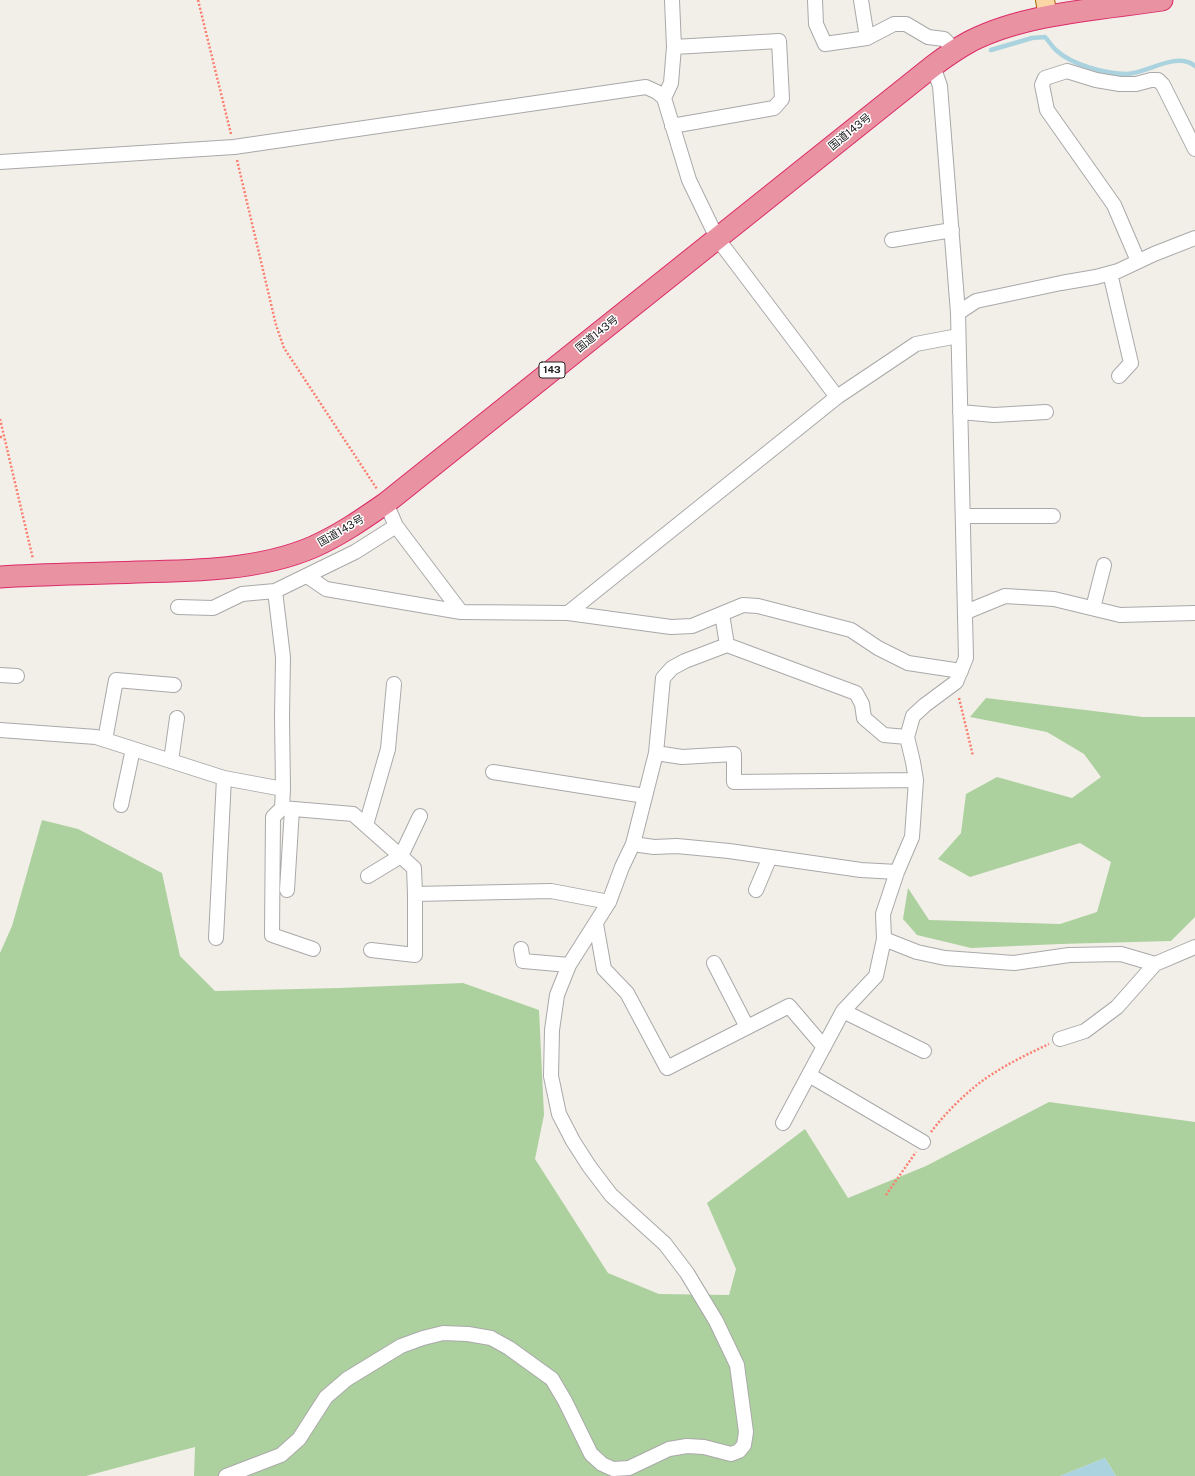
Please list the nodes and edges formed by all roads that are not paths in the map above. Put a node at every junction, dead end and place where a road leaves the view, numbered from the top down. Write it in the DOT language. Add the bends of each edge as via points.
graph roads {
  1 [pos="672,0"];
  2 [pos="815,0"];
  3 [pos="861,0"];
  4 [pos="1162,0"];
  5 [pos="1046,8"];
  6 [pos="867,38"];
  7 [pos="674,47"];
  8 [pos="956,50"];
  9 [pos="933,66"];
  10 [pos="664,98"];
  11 [pos="672,126"];
  12 [pos="1195,149"];
  13 [pos="0,162"];
  14 [pos="952,230"];
  15 [pos="717,238"];
  16 [pos="1195,238"];
  17 [pos="892,240"];
  18 [pos="1138,261"];
  19 [pos="1110,273"];
  20 [pos="958,313"];
  21 [pos="958,336"];
  22 [pos="1120,376"];
  23 [pos="837,397"];
  24 [pos="960,412"];
  25 [pos="1046,412"];
  26 [pos="386,503"];
  27 [pos="964,516"];
  28 [pos="1053,516"];
  29 [pos="396,526"];
  30 [pos="1104,566"];
  31 [pos="307,576"];
  32 [pos="0,577"];
  33 [pos="275,591"];
  34 [pos="178,607"];
  35 [pos="1093,608"];
  36 [pos="461,612"];
  37 [pos="966,612"];
  38 [pos="568,613"];
  39 [pos="1195,613"];
  40 [pos="722,614"];
  41 [pos="727,645"];
  42 [pos="0,675"];
  43 [pos="17,676"];
  44 [pos="958,677"];
  45 [pos="174,684"];
  46 [pos="394,684"];
  47 [pos="177,718"];
  48 [pos="0,730"];
  49 [pos="907,737"];
  50 [pos="105,740"];
  51 [pos="133,749"];
  52 [pos="656,753"];
  53 [pos="171,761"];
  54 [pos="493,772"];
  55 [pos="224,778"];
  56 [pos="916,780"];
  57 [pos="283,789"];
  58 [pos="645,796"];
  59 [pos="121,805"];
  60 [pos="287,808"];
  61 [pos="420,816"];
  62 [pos="366,825"];
  63 [pos="633,844"];
  64 [pos="401,856"];
  65 [pos="770,857"];
  66 [pos="897,872"];
  67 [pos="368,876"];
  68 [pos="287,890"];
  69 [pos="756,890"];
  70 [pos="415,894"];
  71 [pos="609,902"];
  72 [pos="596,924"];
  73 [pos="216,938"];
  74 [pos="884,939"];
  75 [pos="1195,946"];
  76 [pos="521,949"];
  77 [pos="313,950"];
  78 [pos="371,950"];
  79 [pos="714,963"];
  80 [pos="1156,964"];
  81 [pos="570,965"];
  82 [pos="843,1011"];
  83 [pos="747,1027"];
  84 [pos="1060,1039"];
  85 [pos="824,1048"];
  86 [pos="924,1051"];
  87 [pos="809,1076"];
  88 [pos="783,1123"];
  89 [pos="923,1142"];
  90 [pos="226,1476"];
  1 -- 7 [label="street"];
  2 -- 6 [label="street" via="816,24 825,44"];
  3 -- 6 [label="street"];
  4 -- 5 [label="highway, 国道143号 / 143"];
  5 -- 8 [label="highway, 国道143号 / 143" via="1014,25 972,40"];
  6 -- 8 [label="street" via="894,24 906,24 928,37 944,39"];
  7 -- 10 [label="street" via="671,83"];
  7 -- 11 [label="street" via="779,41 782,99 774,108"];
  8 -- 9 [label="highway, 国道143号 / 143"];
  9 -- 14 [label="street" via="940,86"];
  9 -- 15 [label="highway, 国道143号 / 143"];
  10 -- 11 [label="street"];
  10 -- 13 [label="street" via="646,87 234,147"];
  11 -- 15 [label="street" via="689,180"];
  12 -- 18 [label="street" via="1163,85 1158,80 1120,84 1067,71 1045,78 1042,85 1047,110 1114,205"];
  14 -- 17 [label="street"];
  14 -- 20 [label="street"];
  15 -- 23 [label="street"];
  15 -- 26 [label="highway, 国道143号 / 143"];
  16 -- 18 [label="street"];
  18 -- 19 [label="street"];
  19 -- 20 [label="street" via="976,301"];
  19 -- 22 [label="street" via="1130,362"];
  20 -- 21 [label="street"];
  21 -- 23 [label="street" via="916,344"];
  21 -- 24 [label="street"];
  23 -- 38 [label="street"];
  24 -- 25 [label="street" via="994,415"];
  24 -- 27 [label="street"];
  26 -- 29 [label="street"];
  26 -- 32 [label="highway, 国道143号 / 143" via="342,533 312,547 256,563 180,571"];
  27 -- 28 [label="street"];
  27 -- 37 [label="street"];
  29 -- 31 [label="street" via="354,552"];
  29 -- 36 [label="street"];
  30 -- 35 [label="street"];
  31 -- 33 [label="street"];
  31 -- 36 [label="street" via="326,589"];
  33 -- 34 [label="street" via="242,594 213,608"];
  33 -- 57 [label="street" via="283,658"];
  35 -- 37 [label="street" via="1054,599 1005,596"];
  35 -- 39 [label="street" via="1120,615"];
  36 -- 38 [label="street"];
  37 -- 44 [label="street" via="966,658"];
  38 -- 40 [label="street" via="670,627 692,626"];
  40 -- 41 [label="street"];
  40 -- 44 [label="street" via="743,605 758,606 850,630 908,664"];
  41 -- 49 [label="street" via="856,693 862,704 864,718 879,731 884,735"];
  41 -- 52 [label="street" via="684,661 672,668 663,678"];
  42 -- 43 [label="street"];
  44 -- 49 [label="street" via="913,716"];
  45 -- 50 [label="street" via="116,680"];
  46 -- 62 [label="street" via="388,749"];
  47 -- 53 [label="street"];
  48 -- 50 [label="street" via="96,737"];
  49 -- 56 [label="street"];
  50 -- 51 [label="street"];
  51 -- 53 [label="street"];
  51 -- 59 [label="street"];
  52 -- 56 [label="street" via="682,757 734,754 734,782"];
  52 -- 58 [label="street"];
  53 -- 55 [label="street"];
  54 -- 58 [label="street"];
  55 -- 57 [label="street"];
  55 -- 73 [label="street"];
  56 -- 66 [label="street" via="912,837"];
  57 -- 60 [label="street"];
  58 -- 63 [label="street"];
  60 -- 62 [label="street" via="353,814"];
  60 -- 68 [label="street"];
  60 -- 77 [label="street" via="273,817 272,935"];
  61 -- 64 [label="street"];
  62 -- 64 [label="street"];
  63 -- 65 [label="street" via="654,847 677,846"];
  63 -- 71 [label="street"];
  64 -- 67 [label="street"];
  64 -- 70 [label="street" via="414,868"];
  65 -- 66 [label="street" via="861,870"];
  65 -- 69 [label="street"];
  66 -- 74 [label="street" via="883,914"];
  70 -- 71 [label="street" via="551,891"];
  70 -- 78 [label="street" via="415,955"];
  71 -- 72 [label="street"];
  72 -- 81 [label="street"];
  72 -- 83 [label="street" via="604,969 627,993 667,1068"];
  74 -- 80 [label="street" via="917,952 946,958 1014,963 1070,955 1121,954"];
  74 -- 82 [label="street" via="876,976"];
  75 -- 80 [label="street"];
  76 -- 81 [label="street" via="522,961"];
  79 -- 83 [label="street"];
  80 -- 84 [label="street" via="1116,1008 1084,1031"];
  81 -- 90 [label="street" via="557,996 552,1030 551,1076 559,1114 589,1166 611,1195 665,1244 716,1321 737,1365 746,1432 744,1445 739,1451 731,1454 704,1447 687,1446 669,1450 629,1468 613,1469 602,1464 591,1454 552,1380 491,1338 443,1333 401,1346 347,1380 326,1397 299,1439 281,1455"];
  82 -- 85 [label="street"];
  82 -- 86 [label="street"];
  83 -- 85 [label="street" via="789,1006"];
  85 -- 87 [label="street"];
  87 -- 88 [label="street"];
  87 -- 89 [label="street"];
}
